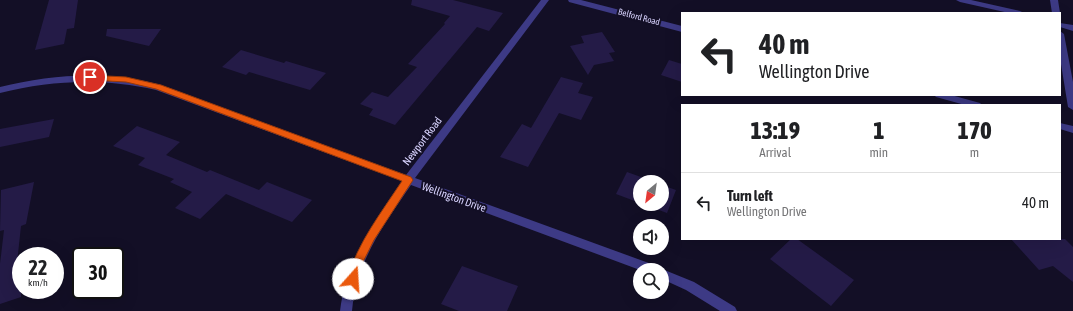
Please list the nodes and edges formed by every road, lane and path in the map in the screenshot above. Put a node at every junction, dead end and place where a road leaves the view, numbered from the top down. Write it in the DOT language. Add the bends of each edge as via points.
graph roads {
  1 [pos="546,0"];
  2 [pos="572,0"];
  3 [pos="960,0"];
  4 [pos="1054,0"];
  5 [pos="1015,12"];
  6 [pos="1056,12"];
  7 [pos="1061,25"];
  8 [pos="681,28"];
  9 [pos="1073,28"];
  10 [pos="1061,40"];
  11 [pos="0,90"];
  12 [pos="943,96"];
  13 [pos="973,104"];
  14 [pos="1073,107"];
  15 [pos="1061,126"];
  16 [pos="1073,130"];
  17 [pos="408,180"];
  18 [pos="633,263"];
  19 [pos="669,277"];
  20 [pos="346,311"];
  21 [pos="731,311"];
  1 -- 17 [label="street, Newport Road"];
  2 -- 8 [label="street, Belford Road"];
  3 -- 5 [label="street"];
  4 -- 6 [label="street"];
  7 -- 9 [label="street"];
  10 -- 14 [label="street"];
  11 -- 17 [label="street, Wellington Drive" via="65,78 137,81 158,86"];
  12 -- 13 [label="street"];
  15 -- 16 [label="street"];
  17 -- 18 [label="street, Wellington Drive"];
  17 -- 20 [label="street, Newport Road" via="370,237 357,264 348,293"];
  19 -- 21 [label="street" via="690,286"];
}
